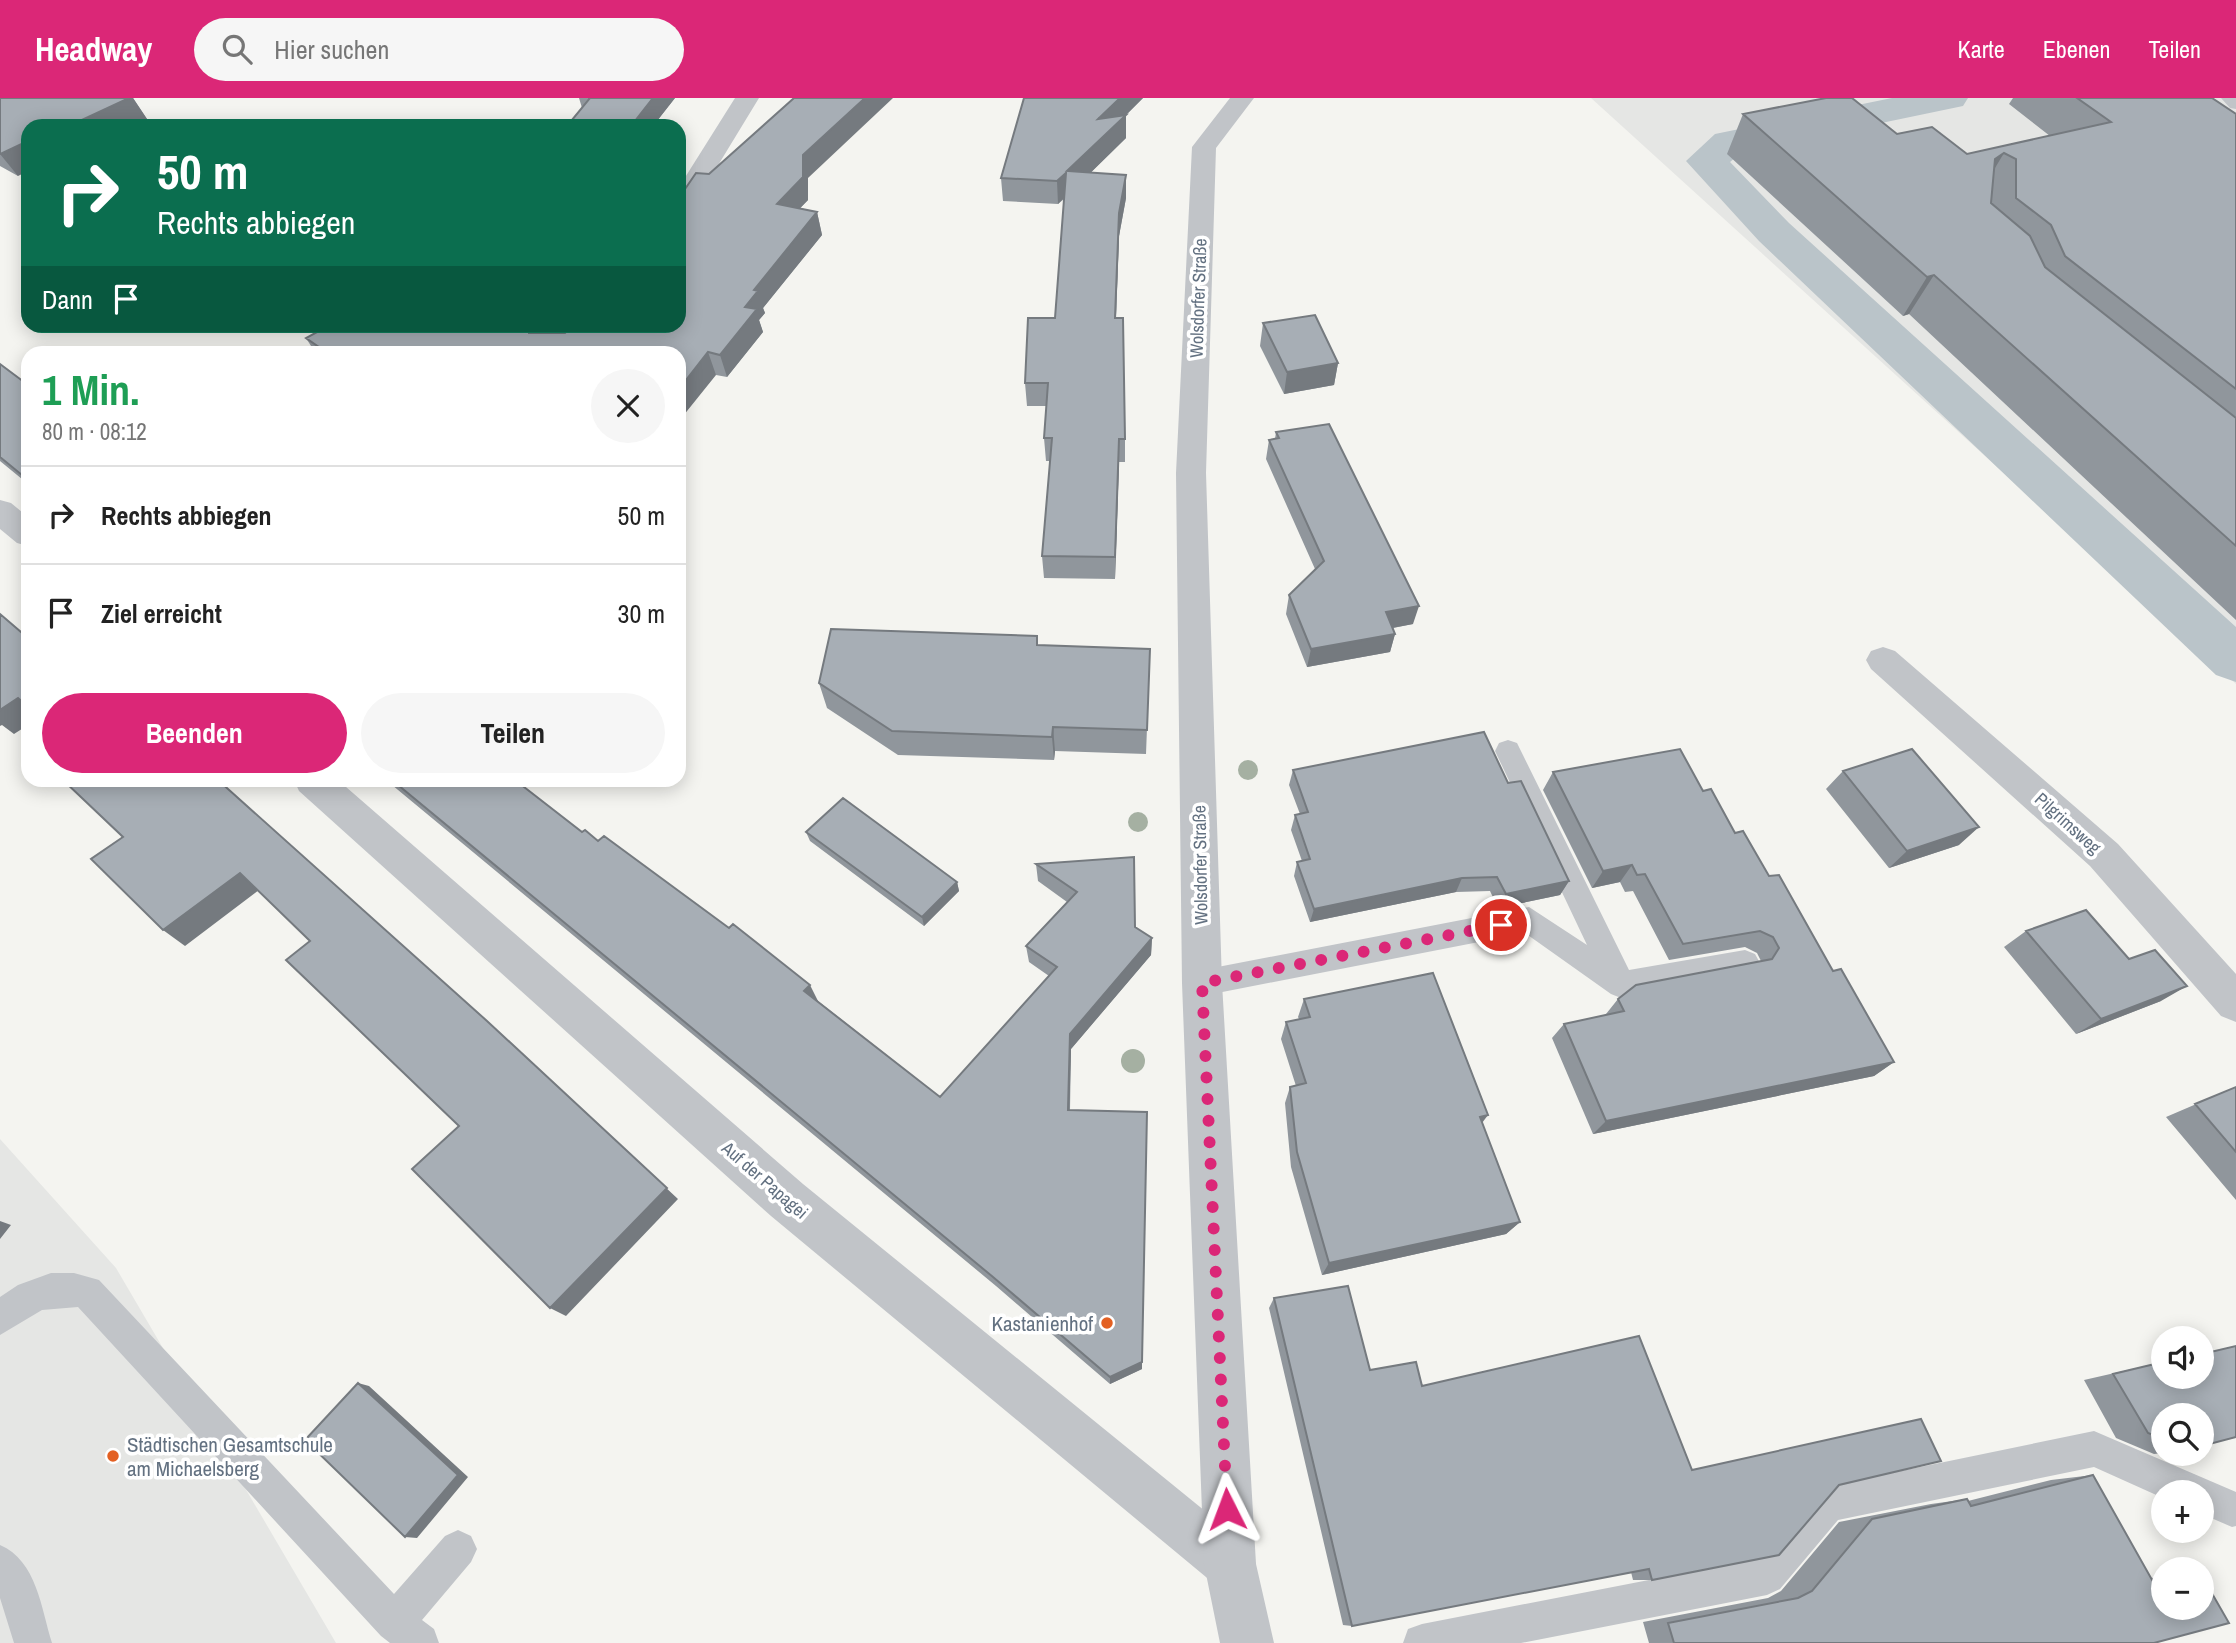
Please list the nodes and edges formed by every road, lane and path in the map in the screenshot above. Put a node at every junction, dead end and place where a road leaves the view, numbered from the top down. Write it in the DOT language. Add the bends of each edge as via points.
graph roads {
  1 [pos="747,98"];
  2 [pos="1242,98"];
  3 [pos="2230,98"];
  4 [pos="2236,104"];
  5 [pos="686,197"];
  6 [pos="0,511"];
  7 [pos="21,529"];
  8 [pos="1883,660"];
  9 [pos="1508,751"];
  10 [pos="320,787"];
  11 [pos="1745,963"];
  12 [pos="1202,983"];
  13 [pos="1621,985"];
  14 [pos="2236,1003"];
  15 [pos="0,1318"];
  16 [pos="2165,1480"];
  17 [pos="458,1549"];
  18 [pos="0,1563"];
  19 [pos="1230,1564"];
  20 [pos="408,1633"];
  21 [pos="33,1643"];
  22 [pos="1247,1643"];
  23 [pos="1422,1643"];
  1 -- 5 [label="street"];
  2 -- 12 [label="street, Wolsdorfer Straße" via="1204,147 1191,473"];
  3 -- 4 [label="lane"];
  6 -- 7 [label="street"];
  8 -- 14 [label="street, Pilgrimsweg" via="2104,855"];
  9 -- 13 [label="lane"];
  10 -- 19 [label="street, Auf der Papagei" via="787,1200"];
  11 -- 13 [label="lane"];
  12 -- 13 [label="lane" via="1529,920"];
  12 -- 19 [label="street, Wolsdorfer Straße"];
  15 -- 20 [label="lane" via="18,1303 42,1293 65,1287 87,1292"];
  16 -- 23 [label="lane" via="2094,1449 1828,1504 1767,1576"];
  17 -- 20 [label="lane"];
  18 -- 21 [label="lane" via="12,1575"];
  19 -- 22 [label="street, Wolsdorfer Straße"];
}
